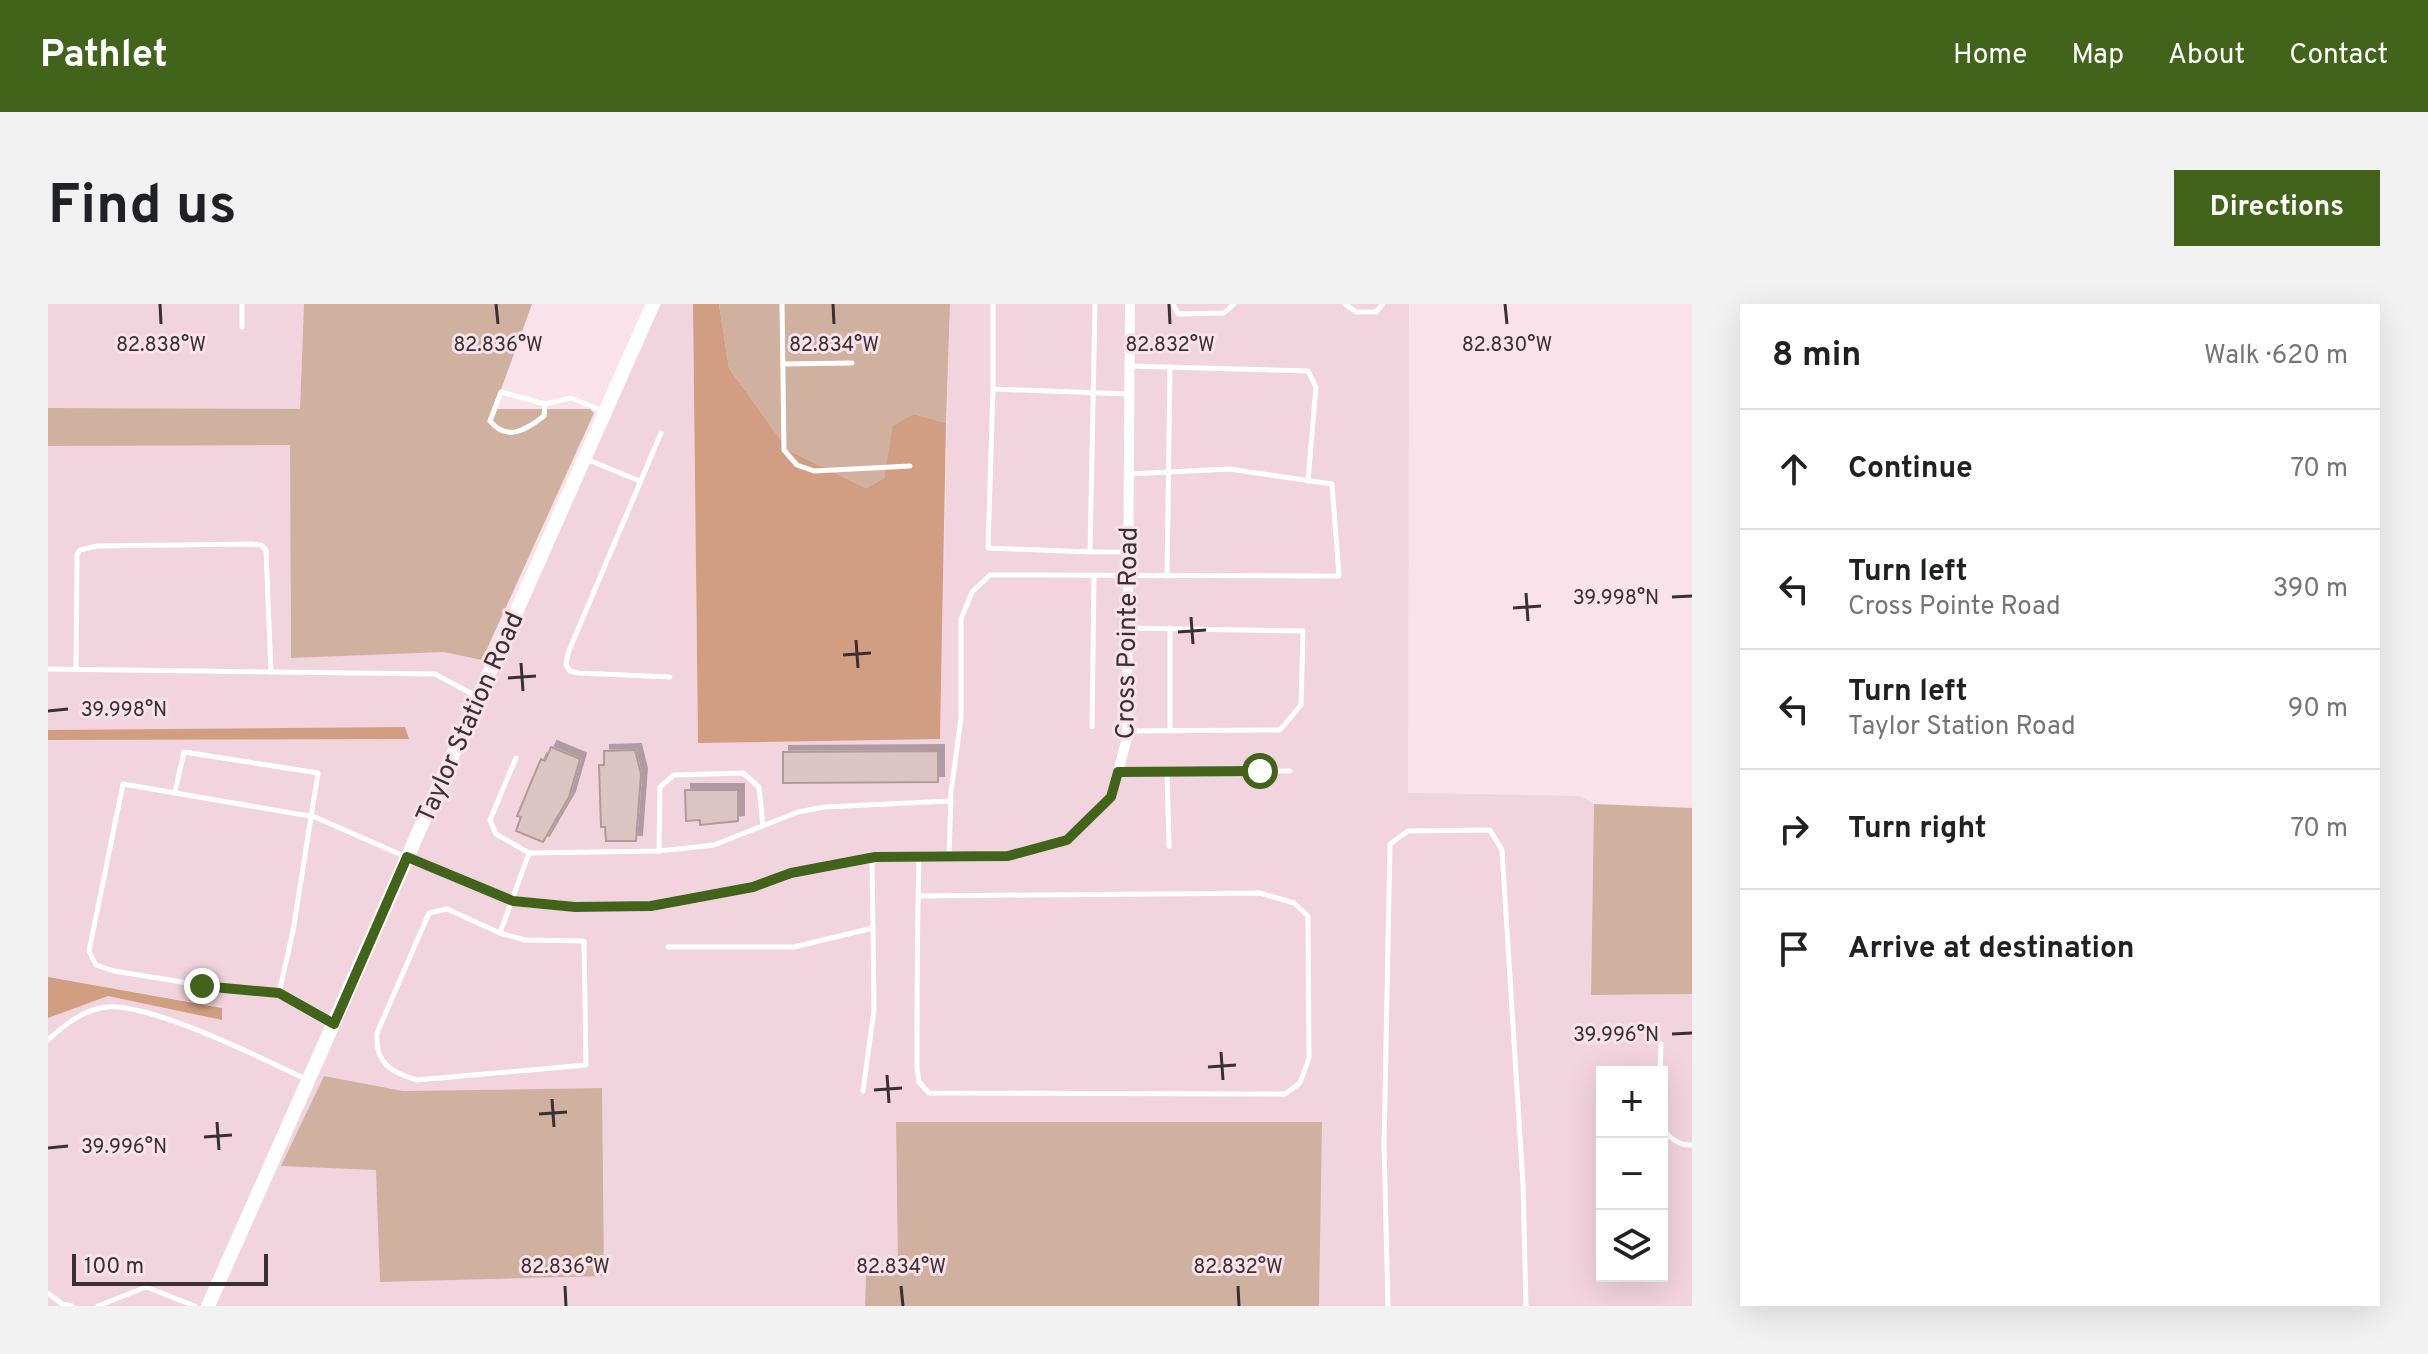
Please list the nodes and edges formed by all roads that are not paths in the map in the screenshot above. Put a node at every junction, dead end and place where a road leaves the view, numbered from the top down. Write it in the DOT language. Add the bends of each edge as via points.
graph roads {
  1 [pos="242,304"];
  2 [pos="653,304"];
  3 [pos="782,304"];
  4 [pos="993,304"];
  5 [pos="1095,304"];
  6 [pos="1130,304"];
  7 [pos="1173,304"];
  8 [pos="1234,304"];
  9 [pos="1345,304"];
  10 [pos="1383,304"];
  11 [pos="242,327"];
  12 [pos="852,363"];
  13 [pos="783,364"];
  14 [pos="1130,366"];
  15 [pos="1170,367"];
  16 [pos="993,389"];
  17 [pos="1095,393"];
  18 [pos="1130,394"];
  19 [pos="545,404"];
  20 [pos="604,411"];
  21 [pos="661,433"];
  22 [pos="583,458"];
  23 [pos="910,466"];
  24 [pos="1170,472"];
  25 [pos="1129,474"];
  26 [pos="640,481"];
  27 [pos="1308,481"];
  28 [pos="1090,552"];
  29 [pos="1128,552"];
  30 [pos="1167,576"];
  31 [pos="1094,577"];
  32 [pos="1128,577"];
  33 [pos="1128,628"];
  34 [pos="1170,628"];
  35 [pos="48,669"];
  36 [pos="76,669"];
  37 [pos="271,672"];
  38 [pos="670,677"];
  39 [pos="477,697"];
  40 [pos="1092,727"];
  41 [pos="1170,730"];
  42 [pos="1127,731"];
  43 [pos="516,758"];
  44 [pos="1290,771"];
  45 [pos="1118,772"];
  46 [pos="1167,772"];
  47 [pos="175,792"];
  48 [pos="951,801"];
  49 [pos="312,816"];
  50 [pos="763,826"];
  51 [pos="1169,846"];
  52 [pos="659,851"];
  53 [pos="529,853"];
  54 [pos="407,857"];
  55 [pos="919,857"];
  56 [pos="949,857"];
  57 [pos="872,858"];
  58 [pos="918,896"];
  59 [pos="513,901"];
  60 [pos="873,928"];
  61 [pos="500,933"];
  62 [pos="668,947"];
  63 [pos="279,993"];
  64 [pos="334,1024"];
  65 [pos="48,1040"];
  66 [pos="1661,1044"];
  67 [pos="1660,1066"];
  68 [pos="309,1080"];
  69 [pos="863,1091"];
  70 [pos="1668,1135"];
  71 [pos="1692,1145"];
  72 [pos="48,1293"];
  73 [pos="72,1306"];
  74 [pos="98,1306"];
  75 [pos="195,1306"];
  76 [pos="208,1306"];
  77 [pos="1388,1306"];
  78 [pos="1526,1306"];
  1 -- 11 [label="lane"];
  2 -- 20 [label="main road, Taylor Station Road"];
  3 -- 13 [label="lane"];
  4 -- 16 [label="lane"];
  5 -- 17 [label="lane"];
  6 -- 14 [label="street, Cross Pointe Road"];
  7 -- 8 [label="lane" via="1178,314 1224,313"];
  9 -- 10 [label="lane" via="1356,312 1376,312"];
  12 -- 13 [label="lane"];
  13 -- 23 [label="lane" via="784,450 797,465 814,471"];
  14 -- 15 [label="lane"];
  14 -- 18 [label="street, Cross Pointe Road"];
  15 -- 24 [label="lane"];
  15 -- 27 [label="lane" via="1308,371 1316,387"];
  16 -- 17 [label="lane"];
  16 -- 28 [label="lane" via="988,548"];
  17 -- 18 [label="lane"];
  17 -- 28 [label="lane"];
  18 -- 25 [label="street, Cross Pointe Road"];
  19 -- 19 [label="lane" via="501,392 490,421 507,433 526,430 544,416"];
  19 -- 20 [label="lane" via="571,398"];
  20 -- 22 [label="main road, Taylor Station Road"];
  21 -- 26 [label="lane"];
  22 -- 26 [label="lane"];
  22 -- 39 [label="main road, Taylor Station Road"];
  24 -- 25 [label="lane"];
  24 -- 27 [label="lane" via="1229,469"];
  24 -- 30 [label="lane"];
  25 -- 29 [label="street, Cross Pointe Road"];
  26 -- 38 [label="lane" via="566,665 578,673"];
  27 -- 30 [label="lane" via="1332,484 1339,576"];
  28 -- 29 [label="lane"];
  29 -- 32 [label="street, Cross Pointe Road"];
  30 -- 32 [label="lane"];
  31 -- 32 [label="lane"];
  31 -- 40 [label="lane"];
  31 -- 48 [label="lane" via="990,575 972,592 961,619 961,718"];
  32 -- 33 [label="street, Cross Pointe Road"];
  33 -- 34 [label="lane"];
  33 -- 42 [label="street, Cross Pointe Road"];
  34 -- 41 [label="lane"];
  34 -- 41 [label="lane" via="1303,631 1301,705 1280,730"];
  35 -- 36 [label="lane"];
  36 -- 37 [label="lane"];
  36 -- 37 [label="lane" via="80,550 252,544 266,550"];
  37 -- 39 [label="lane" via="435,674"];
  39 -- 54 [label="main road, Taylor Station Road"];
  41 -- 42 [label="lane"];
  42 -- 45 [label="street, Cross Pointe Road"];
  43 -- 53 [label="lane" via="490,820 496,834"];
  44 -- 46 [label="lane"];
  45 -- 46 [label="lane"];
  45 -- 56 [label="street, Cross Pointe Road" via="1111,797 1067,840 1008,856"];
  46 -- 51 [label="lane"];
  47 -- 49 [label="lane"];
  47 -- 49 [label="lane" via="184,752 318,773"];
  47 -- 63 [label="lane" via="123,784 89,951 96,965 232,990"];
  48 -- 50 [label="lane" via="825,807"];
  48 -- 56 [label="lane"];
  49 -- 54 [label="lane"];
  49 -- 63 [label="lane"];
  50 -- 52 [label="lane" via="714,845"];
  50 -- 52 [label="lane" via="759,787 743,773 674,775 660,787"];
  52 -- 53 [label="lane"];
  53 -- 59 [label="lane"];
  54 -- 59 [label="street, Cross Pointe Road"];
  54 -- 64 [label="main road, Taylor Station Road"];
  55 -- 56 [label="street, Cross Pointe Road"];
  55 -- 57 [label="street, Cross Pointe Road"];
  55 -- 58 [label="lane"];
  57 -- 59 [label="street, Cross Pointe Road" via="651,906"];
  57 -- 60 [label="lane"];
  58 -- 58 [label="lane" via="917,1067 919,1082 929,1093 1285,1094 1300,1083 1309,1058 1308,916 1294,903 1260,893"];
  59 -- 61 [label="lane"];
  60 -- 62 [label="lane" via="794,947"];
  60 -- 69 [label="lane" via="874,1010"];
  61 -- 61 [label="lane" via="447,909 429,913 377,1033 376,1051 385,1066 417,1080 586,1065 584,941 525,940"];
  63 -- 64 [label="lane"];
  64 -- 68 [label="main road, Taylor Station Road"];
  65 -- 68 [label="lane" via="85,1013 127,1008 202,1032"];
  66 -- 67 [label="lane"];
  68 -- 76 [label="main road, Taylor Station Road"];
  70 -- 71 [label="lane"];
  72 -- 73 [label="lane"];
  74 -- 75 [label="lane" via="146,1287"];
  77 -- 78 [label="lane" via="1384,1145 1390,844 1408,831 1449,830 1490,830 1502,850"];
}
